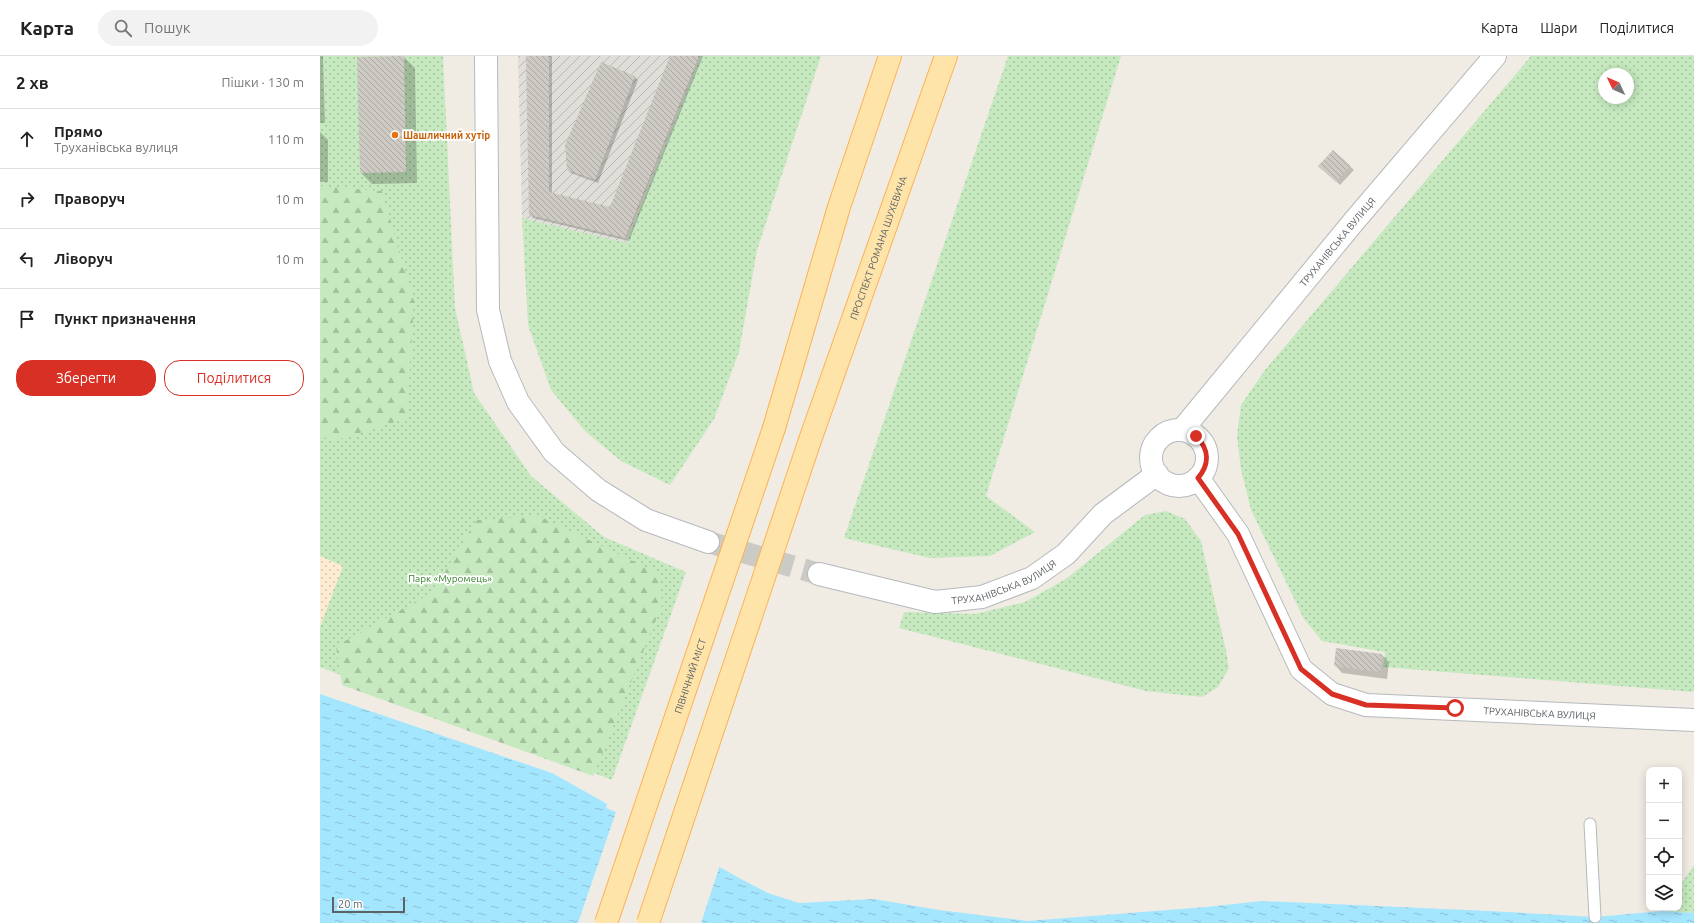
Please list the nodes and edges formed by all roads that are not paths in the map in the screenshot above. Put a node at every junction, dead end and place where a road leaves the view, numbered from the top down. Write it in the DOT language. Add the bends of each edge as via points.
graph roads {
  1 [pos="486,56"];
  2 [pos="890,56"];
  3 [pos="946,56"];
  4 [pos="1495,56"];
  5 [pos="1182,430"];
  6 [pos="1157,474"];
  7 [pos="1198,478"];
  8 [pos="708,542"];
  9 [pos="819,574"];
  10 [pos="1694,720"];
  11 [pos="1590,824"];
  12 [pos="1595,917"];
  13 [pos="606,923"];
  14 [pos="648,923"];
  1 -- 8 [label="street" via="488,310 500,361 518,402 554,452 598,490 646,520"];
  2 -- 13 [label="main road, ПІВНІЧНИЙ МІСТ, bridge" via="839,207 774,428"];
  3 -- 14 [label="main road, ПРОСПЕКТ РОМАНА ШУХЕВИЧА, bridge" via="810,440"];
  4 -- 5 [label="street, ТРУХАНІВСЬКА ВУЛИЦЯ" via="1350,226"];
  5 -- 6 [label="street" via="1166,433 1155,444 1151,459"];
  5 -- 7 [label="street" via="1196,436 1205,449 1206,464"];
  6 -- 7 [label="street" via="1162,480 1176,486"];
  6 -- 9 [label="street, ТРУХАНІВСЬКА ВУЛИЦЯ" via="1103,514 1066,554 1032,578 982,597 934,602"];
  7 -- 10 [label="street, ТРУХАНІВСЬКА ВУЛИЦЯ" via="1238,534 1301,669 1332,694 1366,705"];
  11 -- 12 [label="lane"];
}
